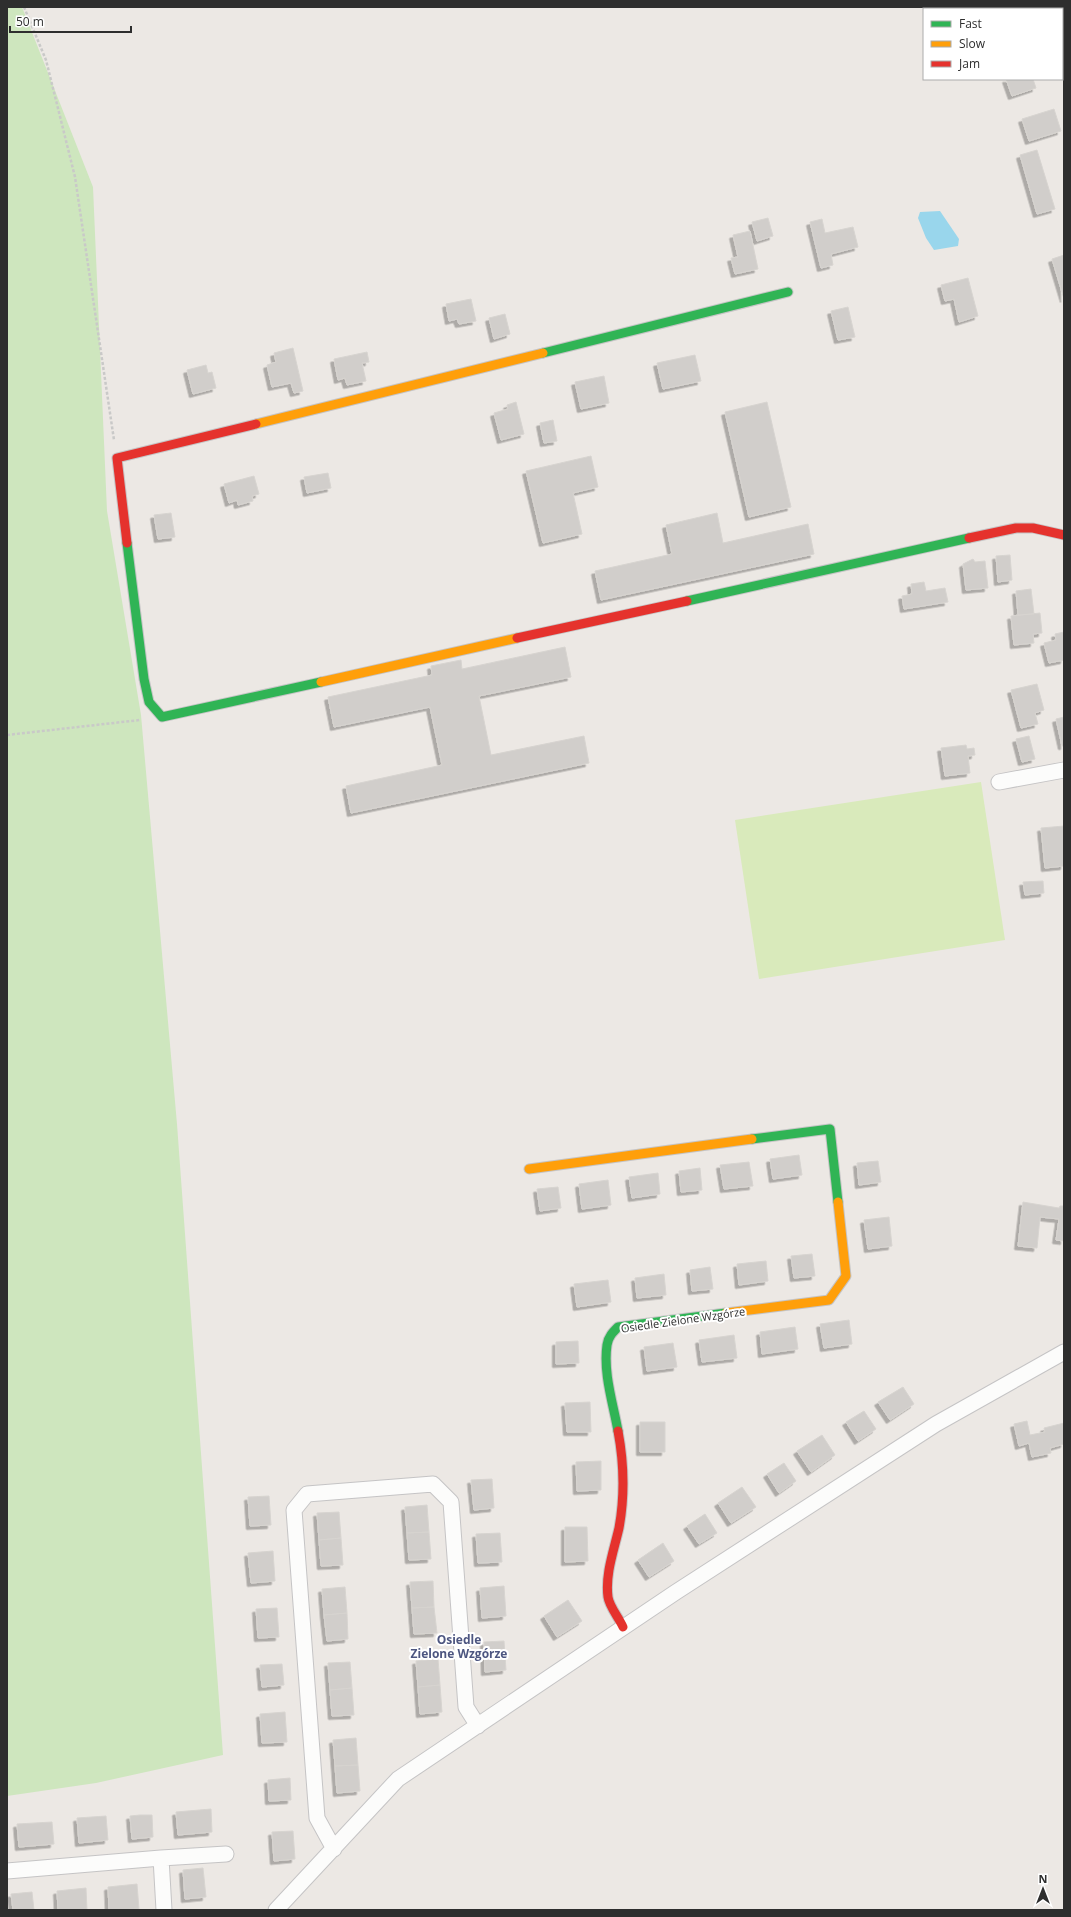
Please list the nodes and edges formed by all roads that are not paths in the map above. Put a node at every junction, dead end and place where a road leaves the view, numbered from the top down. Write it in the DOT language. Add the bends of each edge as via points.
graph roads {
  1 [pos="788,292"];
  2 [pos="1064,535"];
  3 [pos="1064,770"];
  4 [pos="998,782"];
  5 [pos="529,1169"];
  6 [pos="1064,1352"];
  7 [pos="623,1627"];
  8 [pos="478,1726"];
  9 [pos="334,1849"];
  10 [pos="226,1854"];
  11 [pos="161,1858"];
  12 [pos="7,1871"];
  13 [pos="164,1910"];
  14 [pos="276,1910"];
  1 -- 2 [label="street" via="116,458 148,702 162,717 1016,528 1033,528"];
  3 -- 4 [label="street"];
  5 -- 7 [label="street, Osiedle Zielone Wzgórze" via="830,1129 846,1276 829,1300 618,1327 611,1334 607,1344 607,1372 623,1469 622,1504 609,1570 608,1598"];
  6 -- 7 [label="street" via="936,1424"];
  7 -- 8 [label="street"];
  8 -- 9 [label="street" via="398,1779"];
  8 -- 9 [label="street" via="466,1707 451,1502 434,1484 307,1494 294,1510 317,1818"];
  9 -- 14 [label="street"];
  10 -- 11 [label="street"];
  11 -- 12 [label="street"];
  11 -- 13 [label="street"];
}
